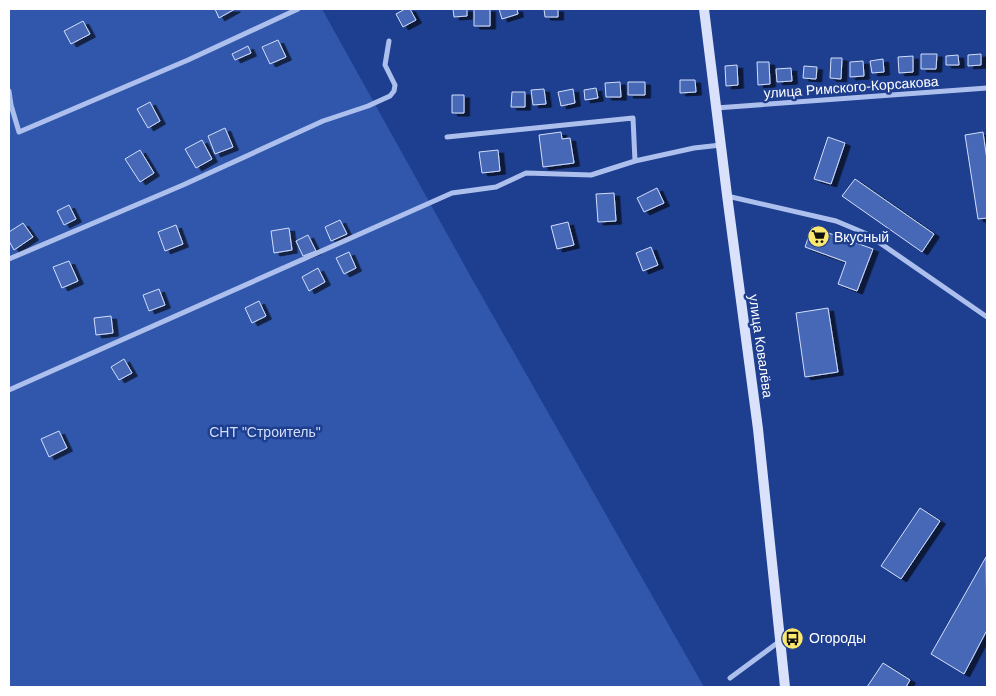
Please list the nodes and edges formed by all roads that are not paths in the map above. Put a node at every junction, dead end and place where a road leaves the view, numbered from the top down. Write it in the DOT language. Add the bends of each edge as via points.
graph roads {
  1 [pos="298,9"];
  2 [pos="704,9"];
  3 [pos="389,41"];
  4 [pos="987,88"];
  5 [pos="9,91"];
  6 [pos="716,108"];
  7 [pos="447,137"];
  8 [pos="721,146"];
  9 [pos="635,161"];
  10 [pos="726,196"];
  11 [pos="9,259"];
  12 [pos="987,317"];
  13 [pos="9,390"];
  14 [pos="780,641"];
  15 [pos="730,678"];
  16 [pos="785,687"];
  1 -- 5 [label="street" via="19,132"];
  2 -- 6 [label="street, улица Ковалёва"];
  3 -- 11 [label="street" via="385,65 395,85 390,96 324,121"];
  4 -- 6 [label="street, улица Римского-Корсакова"];
  6 -- 8 [label="street, улица Ковалёва"];
  7 -- 9 [label="street" via="633,118"];
  8 -- 9 [label="street" via="694,148"];
  8 -- 10 [label="street, улица Ковалёва"];
  9 -- 13 [label="street" via="592,174 526,173 496,186 452,193"];
  10 -- 12 [label="street" via="836,221 867,234"];
  10 -- 14 [label="street, улица Ковалёва" via="758,429"];
  14 -- 15 [label="street"];
  14 -- 16 [label="street, улица Ковалёва"];
}
